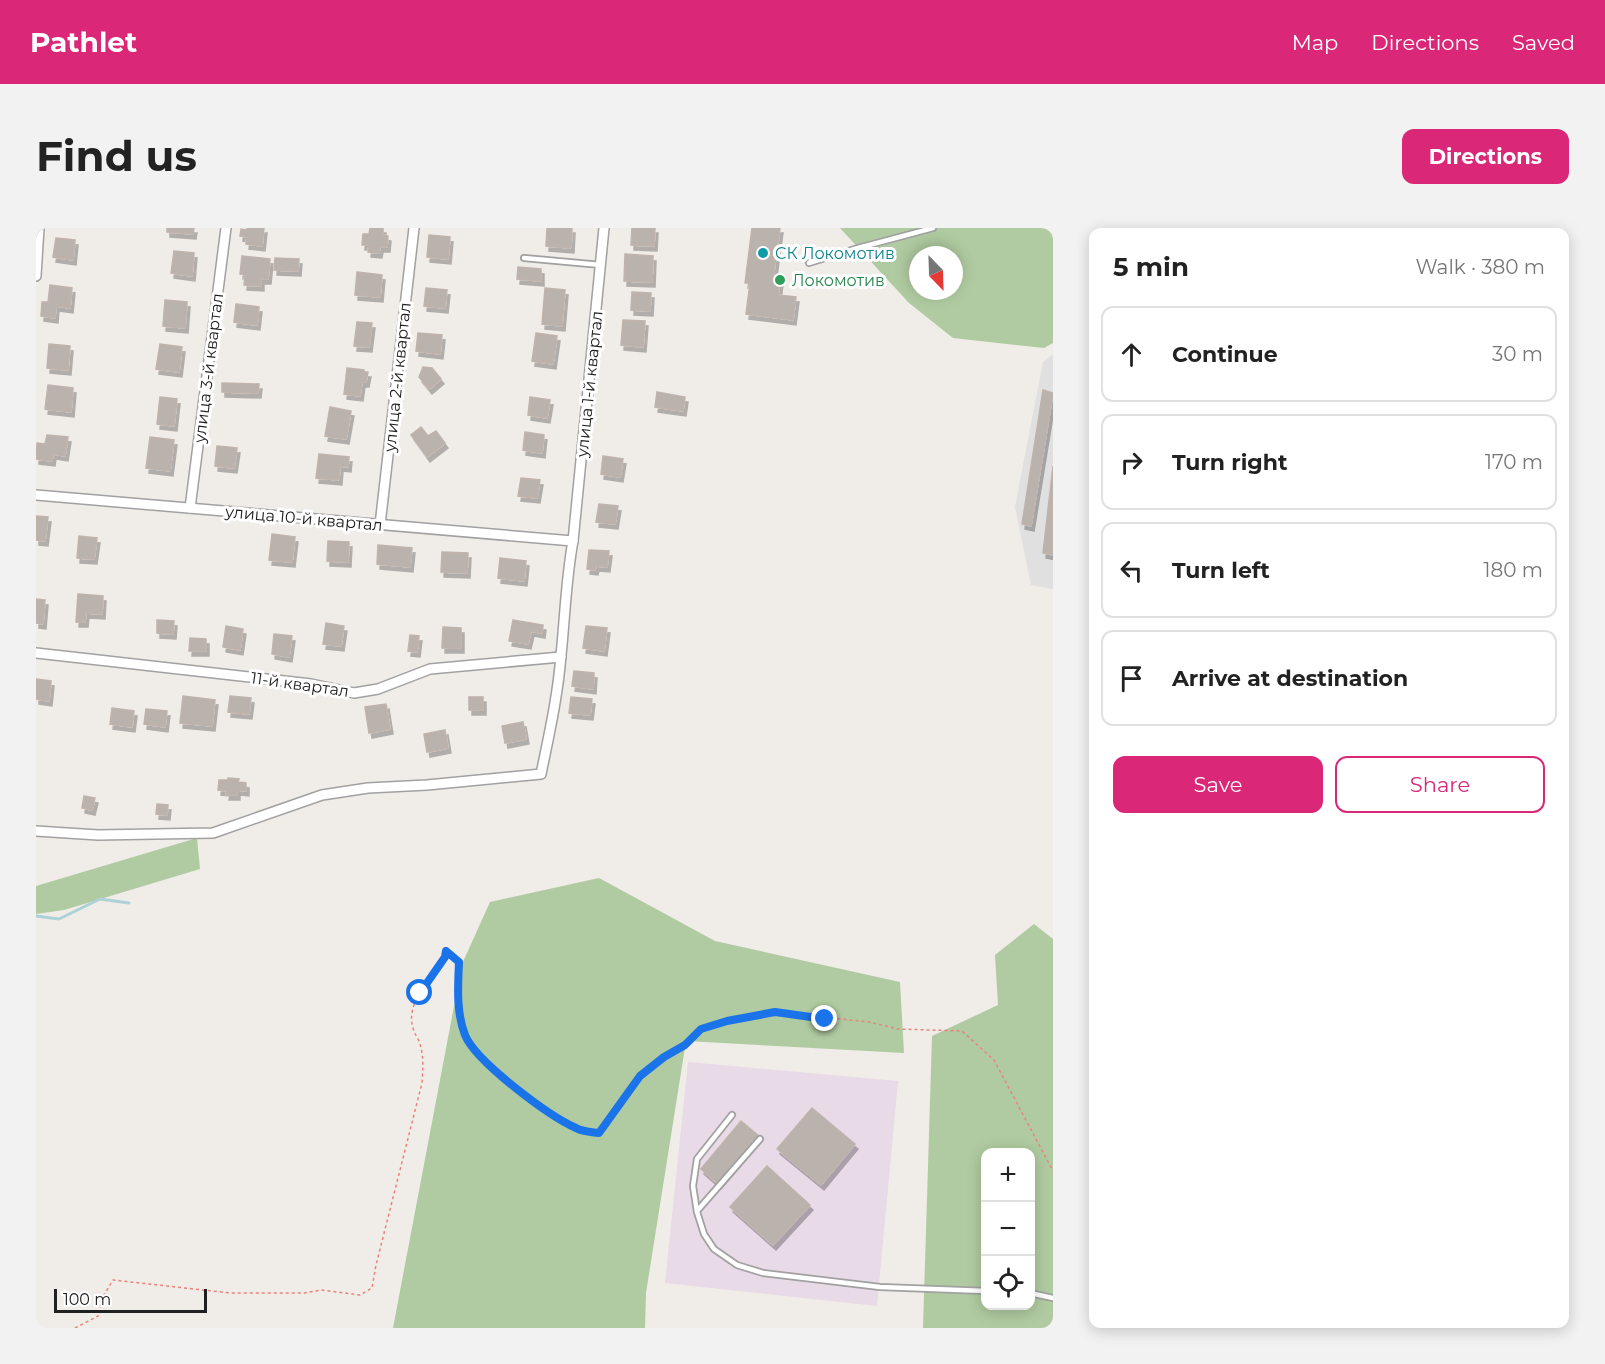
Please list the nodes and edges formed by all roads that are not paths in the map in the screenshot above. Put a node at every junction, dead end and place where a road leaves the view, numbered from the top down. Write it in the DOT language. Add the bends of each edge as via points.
graph roads {
  1 [pos="39,228"];
  2 [pos="226,228"];
  3 [pos="414,228"];
  4 [pos="604,228"];
  5 [pos="933,228"];
  6 [pos="524,258"];
  7 [pos="809,263"];
  8 [pos="601,265"];
  9 [pos="36,276"];
  10 [pos="36,495"];
  11 [pos="190,508"];
  12 [pos="380,525"];
  13 [pos="573,541"];
  14 [pos="36,653"];
  15 [pos="561,657"];
  16 [pos="36,831"];
  17 [pos="732,1115"];
  18 [pos="760,1139"];
  19 [pos="697,1212"];
  20 [pos="981,1291"];
  21 [pos="1035,1294"];
  22 [pos="1053,1298"];
  1 -- 9 [label="street"];
  2 -- 11 [label="street, улица 3-й квартал"];
  3 -- 12 [label="street, улица 2-й квартал"];
  4 -- 8 [label="street, улица 1-й квартал"];
  5 -- 7 [label="lane"];
  6 -- 8 [label="lane"];
  8 -- 13 [label="street, улица 1-й квартал"];
  10 -- 11 [label="street, улица 10-й квартал"];
  11 -- 12 [label="street, улица 10-й квартал"];
  12 -- 13 [label="street, улица 10-й квартал"];
  13 -- 15 [label="street, улица 1-й квартал" via="566,578"];
  14 -- 15 [label="street, 11-й квартал" via="311,684 354,693 378,689 429,669"];
  15 -- 16 [label="street, улица 1-й квартал" via="541,774 322,795 213,833 98,835"];
  17 -- 19 [label="lane" via="697,1159 693,1186"];
  18 -- 19 [label="lane"];
  19 -- 20 [label="lane" via="714,1249 737,1265 763,1273 880,1287"];
  21 -- 22 [label="lane"];
}
